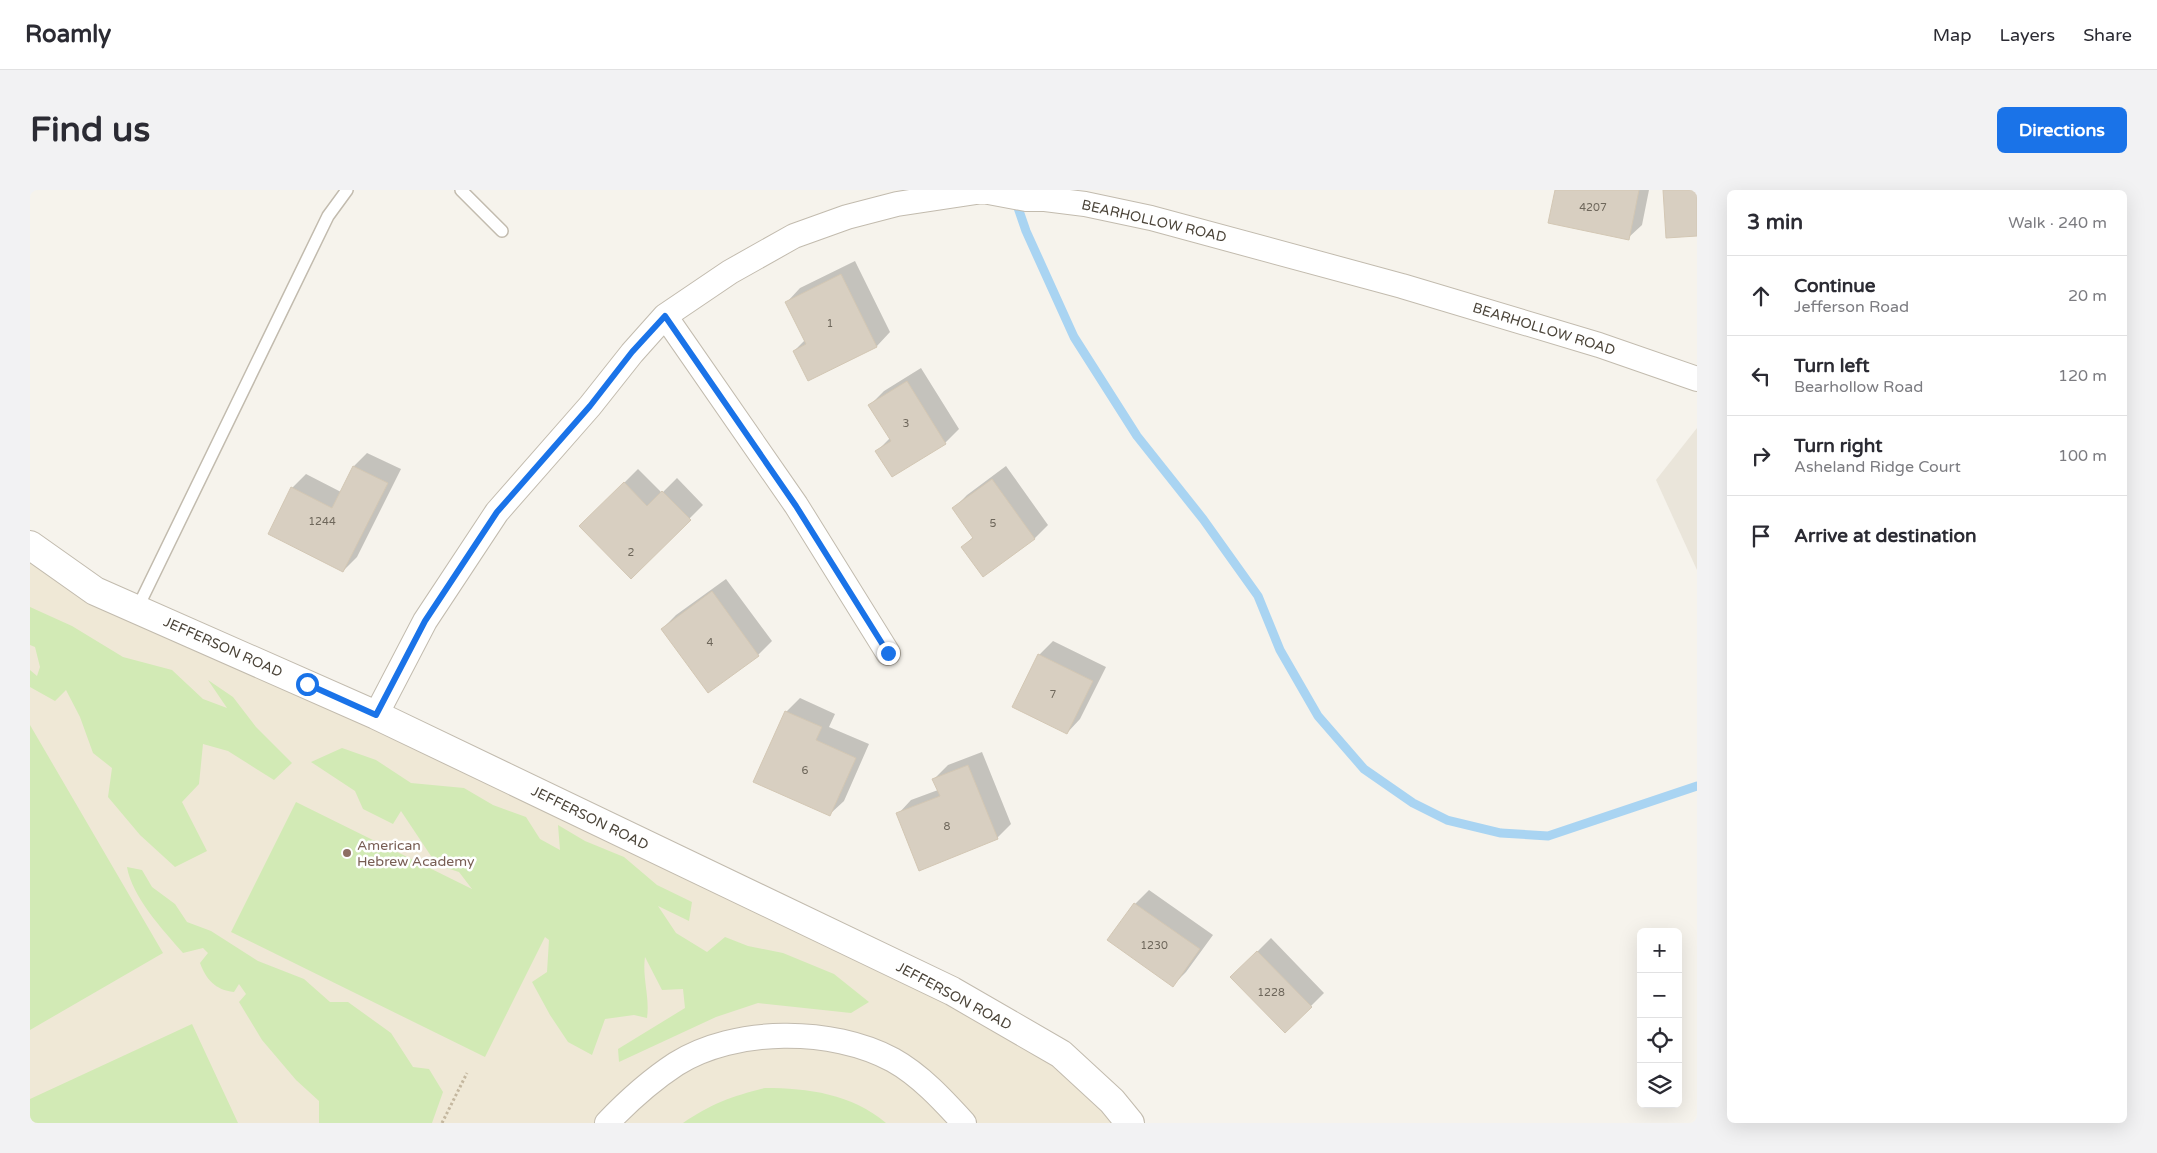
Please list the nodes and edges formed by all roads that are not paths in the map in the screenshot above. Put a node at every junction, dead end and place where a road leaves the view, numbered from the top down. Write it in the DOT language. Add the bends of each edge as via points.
graph roads {
  1 [pos="347,190"];
  2 [pos="461,190"];
  3 [pos="983,190"];
  4 [pos="502,231"];
  5 [pos="665,316"];
  6 [pos="1697,379"];
  7 [pos="30,545"];
  8 [pos="136,609"];
  9 [pos="888,653"];
  10 [pos="376,715"];
  11 [pos="607,1123"];
  12 [pos="964,1123"];
  13 [pos="1130,1123"];
  1 -- 8 [label="lane" via="328,216"];
  2 -- 4 [label="lane"];
  3 -- 5 [label="street, BEARHOLLOW ROAD" via="897,204 794,236 730,272"];
  3 -- 6 [label="street, BEARHOLLOW ROAD" via="1026,199 1085,204 1151,218 1402,286"];
  5 -- 9 [label="street" via="796,506"];
  5 -- 10 [label="street, BEARHOLLOW ROAD" via="497,512 425,621"];
  7 -- 8 [label="street, JEFFERSON ROAD" via="94,590"];
  8 -- 10 [label="street, JEFFERSON ROAD"];
  10 -- 13 [label="street, JEFFERSON ROAD" via="952,991 1060,1054 1112,1100"];
  11 -- 12 [label="street" via="638,1091 678,1063 710,1049 749,1039 789,1035 859,1047 892,1060 938,1095"];
}
